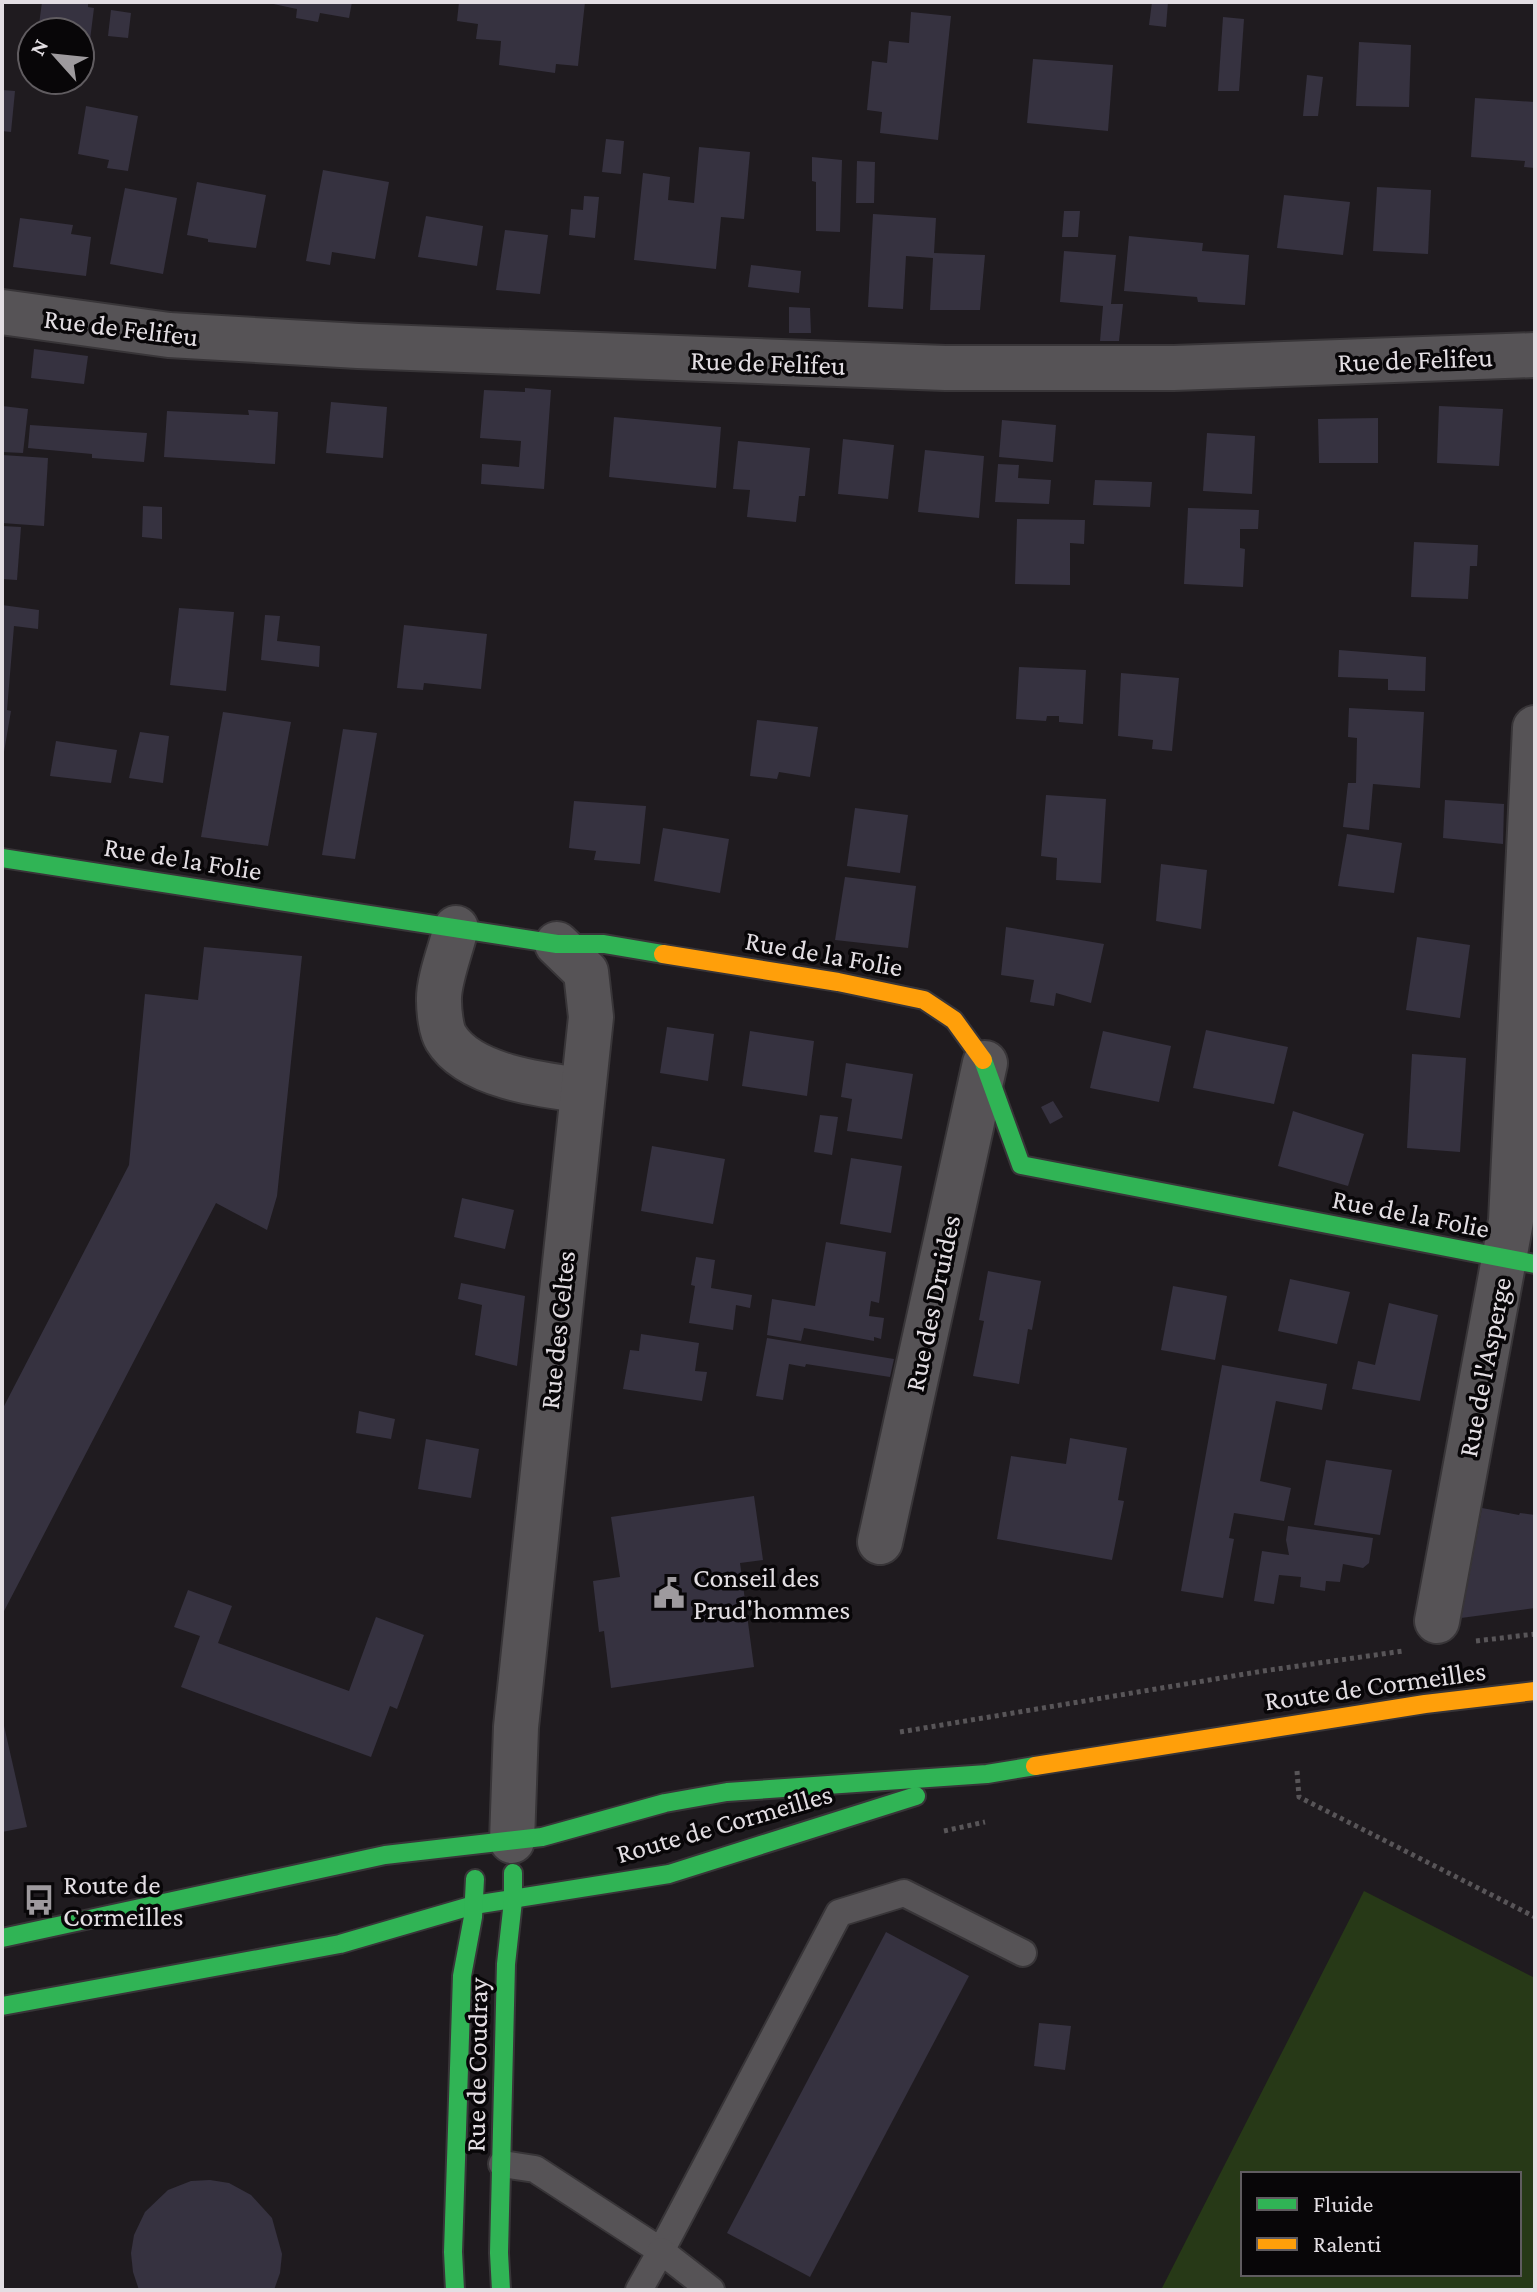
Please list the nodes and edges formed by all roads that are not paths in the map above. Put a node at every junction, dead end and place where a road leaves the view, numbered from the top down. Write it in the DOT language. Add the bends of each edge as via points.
graph roads {
  1 [pos="2,312"];
  2 [pos="1535,355"];
  3 [pos="1535,728"];
  4 [pos="2,858"];
  5 [pos="456,928"];
  6 [pos="557,944"];
  7 [pos="985,1063"];
  8 [pos="582,1090"];
  9 [pos="1520,1261"];
  10 [pos="880,1542"];
  11 [pos="1438,1638"];
  12 [pos="1535,1691"];
  13 [pos="987,1774"];
  14 [pos="494,1843"];
  15 [pos="513,1901"];
  16 [pos="474,1905"];
  17 [pos="2,1938"];
  18 [pos="1023,1953"];
  19 [pos="2,2006"];
  20 [pos="502,2164"];
  21 [pos="661,2251"];
  22 [pos="455,2290"];
  23 [pos="501,2290"];
  24 [pos="639,2290"];
  25 [pos="711,2290"];
  1 -- 2 [label="street, Rue de Felifeu" via="184,336 945,368 1174,368"];
  3 -- 9 [label="street, Rue de l'Asperge" via="1511,1221"];
  4 -- 5 [label="street, Rue de la Folie"];
  5 -- 6 [label="street, Rue de la Folie"];
  5 -- 8 [label="street" via="438,999 444,1036 464,1057 495,1072"];
  6 -- 7 [label="street, Rue de la Folie" via="604,944 924,1000 954,1020"];
  6 -- 8 [label="street, Rue des Celtes" via="586,972 591,1017"];
  7 -- 9 [label="street, Rue de la Folie" via="1021,1165"];
  7 -- 10 [label="street, Rue des Druides"];
  8 -- 14 [label="street, Rue des Celtes" via="516,1727"];
  9 -- 11 [label="street, Rue de l'Asperge"];
  12 -- 13 [label="street, Route de Cormeilles"];
  13 -- 14 [label="street, Route de Cormeilles" via="727,1792 542,1837"];
  13 -- 15 [label="street, Route de Cormeilles" via="669,1874"];
  14 -- 15 [label="street, Rue de Coudray"];
  14 -- 16 [label="street, Rue de Coudray"];
  14 -- 17 [label="street, Route de Cormeilles" via="327,1866"];
  15 -- 16 [label="street, Route de Cormeilles"];
  15 -- 20 [label="street, Rue de Coudray" via="506,1964"];
  16 -- 19 [label="street, Route de Cormeilles" via="340,1944"];
  16 -- 22 [label="street, Rue de Coudray" via="462,1976"];
  18 -- 21 [label="lane" via="904,1893 839,1913"];
  20 -- 21 [label="lane" via="535,2169"];
  20 -- 23 [label="street, Rue de Coudray"];
  21 -- 24 [label="lane"];
  21 -- 25 [label="lane"];
}
